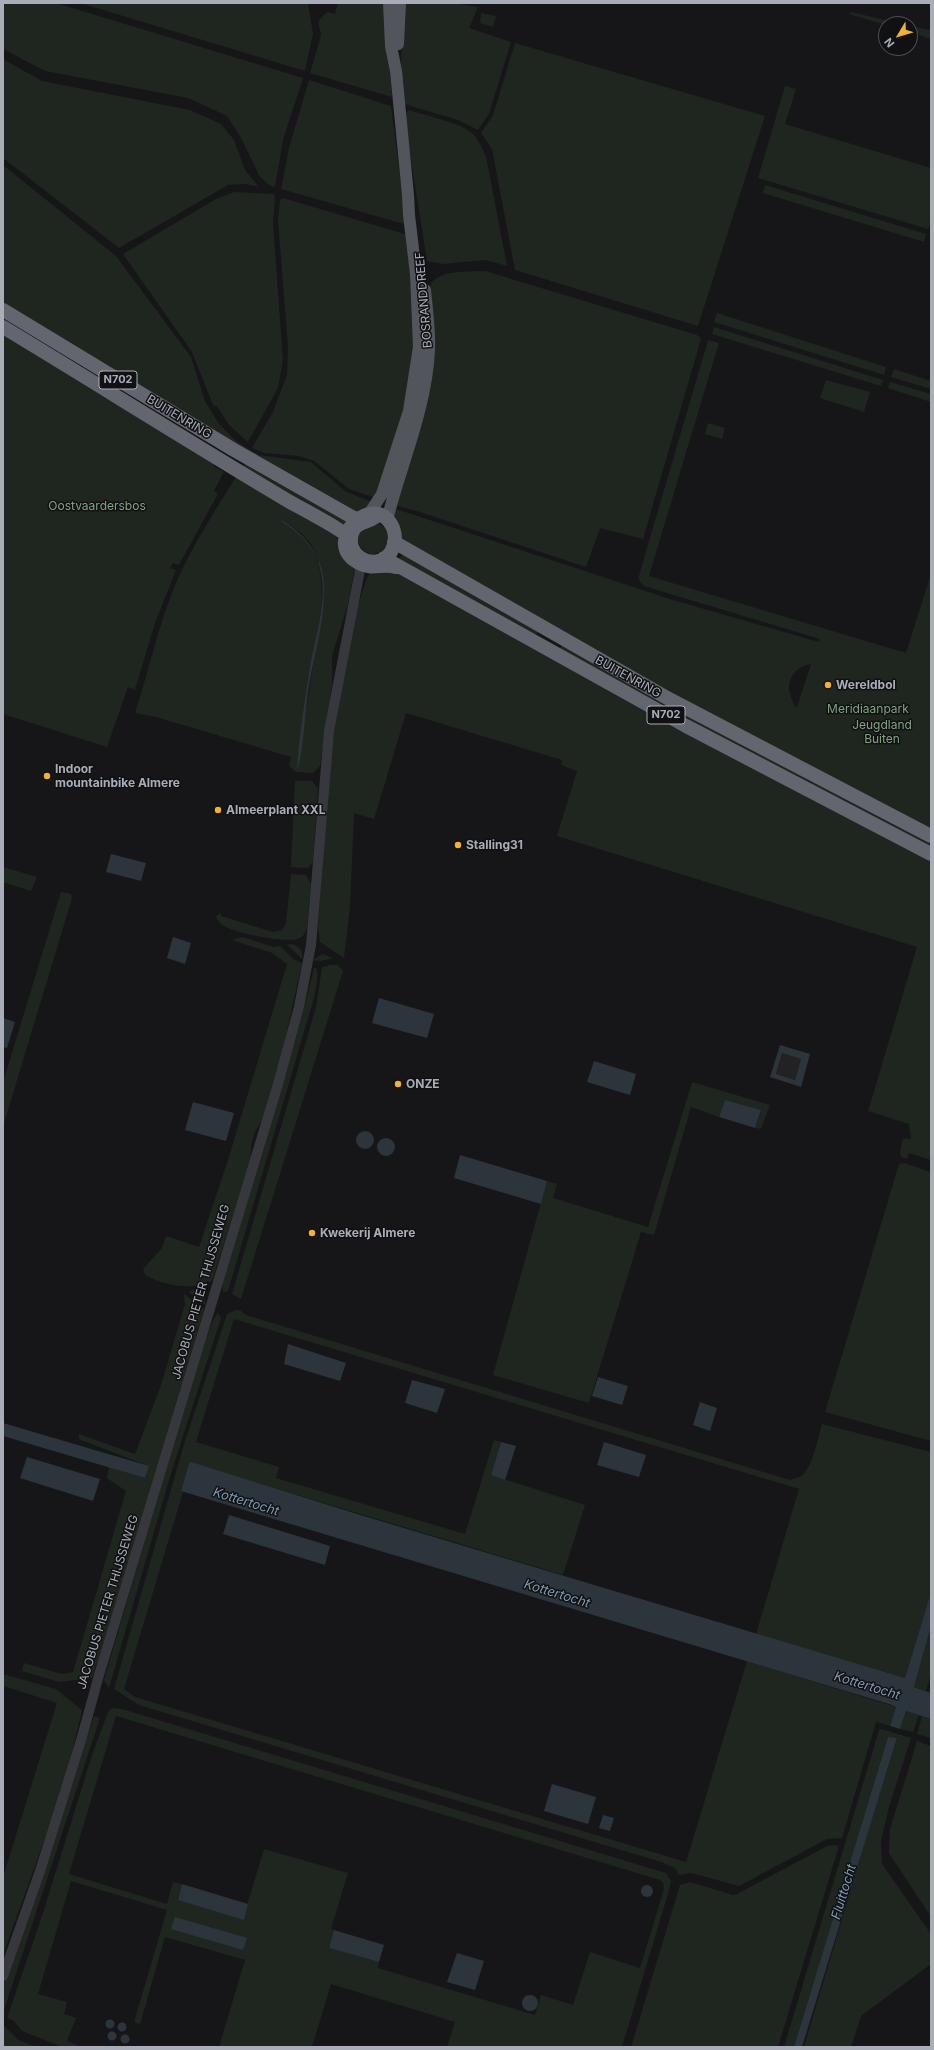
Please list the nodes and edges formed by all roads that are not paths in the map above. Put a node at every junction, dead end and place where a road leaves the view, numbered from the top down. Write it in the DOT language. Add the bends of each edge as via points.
graph roads {
  1 [pos="389,3"];
  2 [pos="400,3"];
  3 [pos="396,71"];
  4 [pos="408,195"];
  5 [pos="3,310"];
  6 [pos="3,327"];
  7 [pos="373,517"];
  8 [pos="348,537"];
  9 [pos="394,542"];
  10 [pos="373,563"];
  11 [pos="931,836"];
  12 [pos="931,854"];
  13 [pos="3,1976"];
  1 -- 3 [label="main road" via="391,46"];
  2 -- 3 [label="main road"];
  3 -- 4 [label="main road, BOSRANDDREEF"];
  4 -- 7 [label="main road, BOSRANDDREEF" via="420,347 409,411 381,503"];
  4 -- 7 [label="main road, BOSRANDDREEF" via="413,207 423,269 429,351 419,412"];
  5 -- 7 [label="highway, BUITENRING / N702" via="290,484 352,517"];
  6 -- 8 [label="highway, BUITENRING / N702"];
  7 -- 8 [label="highway" via="358,525"];
  7 -- 8 [label="highway" via="352,524"];
  7 -- 9 [label="highway" via="393,530"];
  8 -- 10 [label="highway, N702" via="349,554"];
  9 -- 10 [label="highway" via="391,551"];
  9 -- 11 [label="highway, BUITENRING / N702" via="669,699"];
  10 -- 12 [label="highway, BUITENRING / N702" via="404,569 686,726"];
  10 -- 13 [label="street, JACOBUS PIETER THIJSSEWEG" via="360,570 329,731 311,945 295,1020 278,1084 98,1675 82,1737 40,1872"];
}
